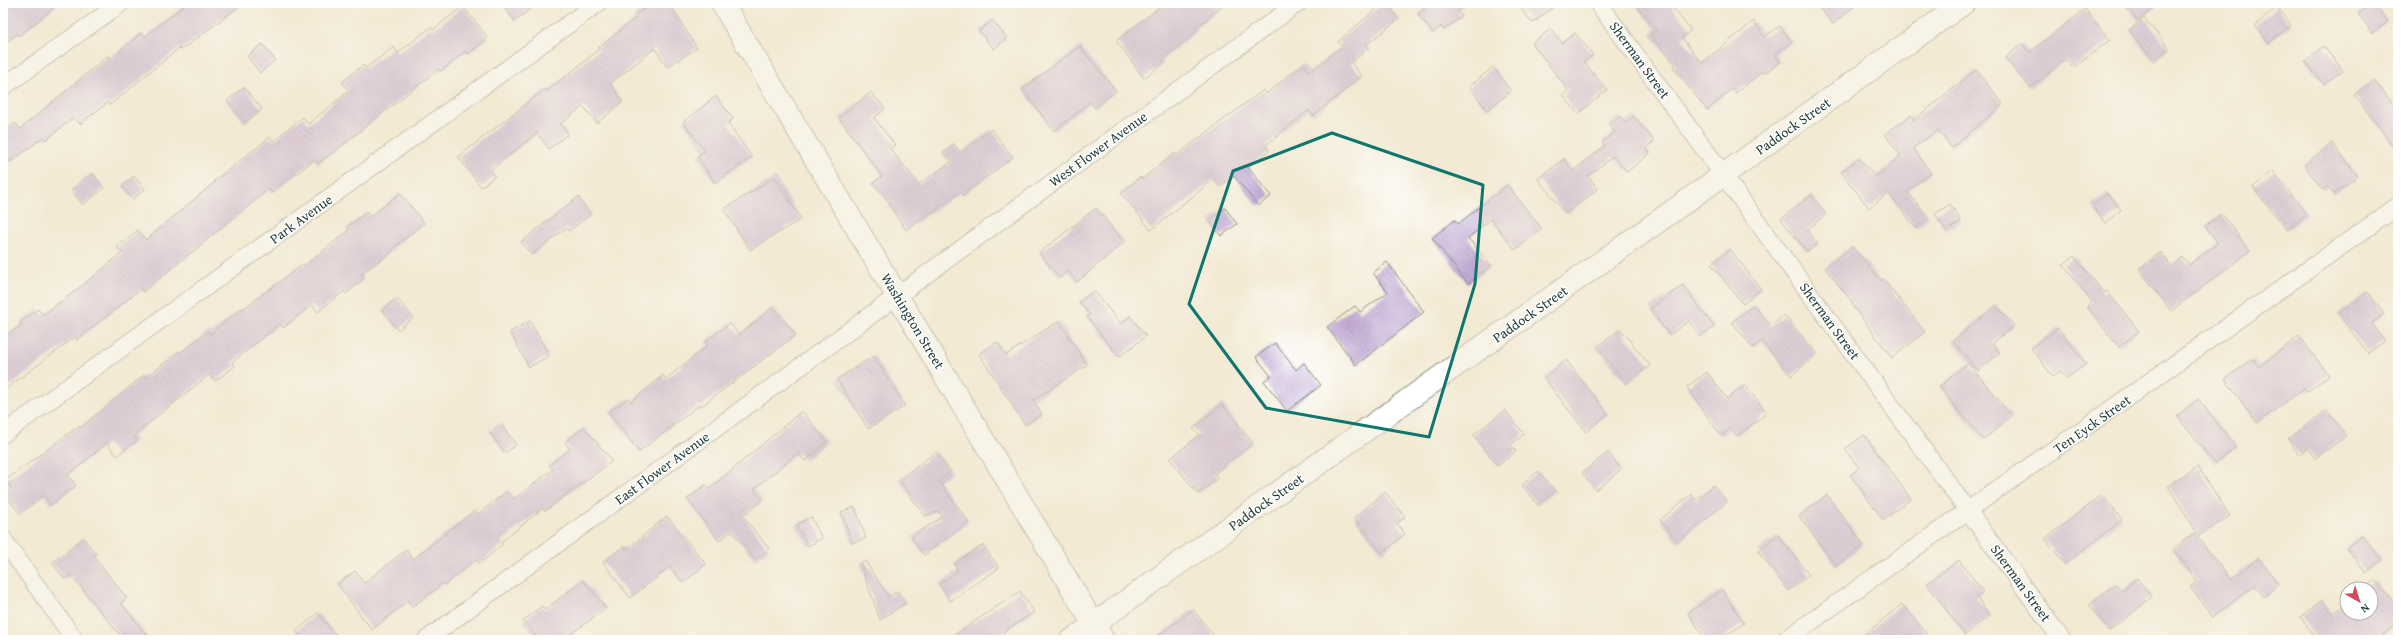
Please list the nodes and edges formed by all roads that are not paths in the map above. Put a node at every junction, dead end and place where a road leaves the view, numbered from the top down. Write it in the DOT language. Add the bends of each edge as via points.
graph roads {
  1 [pos="121,3"];
  2 [pos="598,3"];
  3 [pos="722,3"];
  4 [pos="1298,3"];
  5 [pos="1598,3"];
  6 [pos="1964,3"];
  7 [pos="3,87"];
  8 [pos="1723,174"];
  9 [pos="2398,206"];
  10 [pos="898,295"];
  11 [pos="3,434"];
  12 [pos="1969,511"];
  13 [pos="3,539"];
  14 [pos="1099,632"];
  15 [pos="75,640"];
  16 [pos="426,640"];
  17 [pos="1071,640"];
  18 [pos="1785,640"];
  19 [pos="2062,640"];
  1 -- 7 [label="street"];
  2 -- 11 [label="street, Park Avenue"];
  3 -- 10 [label="main road, Washington Street"];
  4 -- 10 [label="street, West Flower Avenue"];
  5 -- 8 [label="street, Sherman Street"];
  6 -- 8 [label="main road, Paddock Street"];
  8 -- 12 [label="street, Sherman Street"];
  8 -- 14 [label="main road, Paddock Street"];
  9 -- 12 [label="street, Ten Eyck Street"];
  10 -- 14 [label="main road, Washington Street"];
  10 -- 16 [label="street, East Flower Avenue"];
  12 -- 18 [label="street, Ten Eyck Street"];
  12 -- 19 [label="street, Sherman Street"];
  13 -- 15 [label="street"];
  14 -- 17 [label="street"];
}
